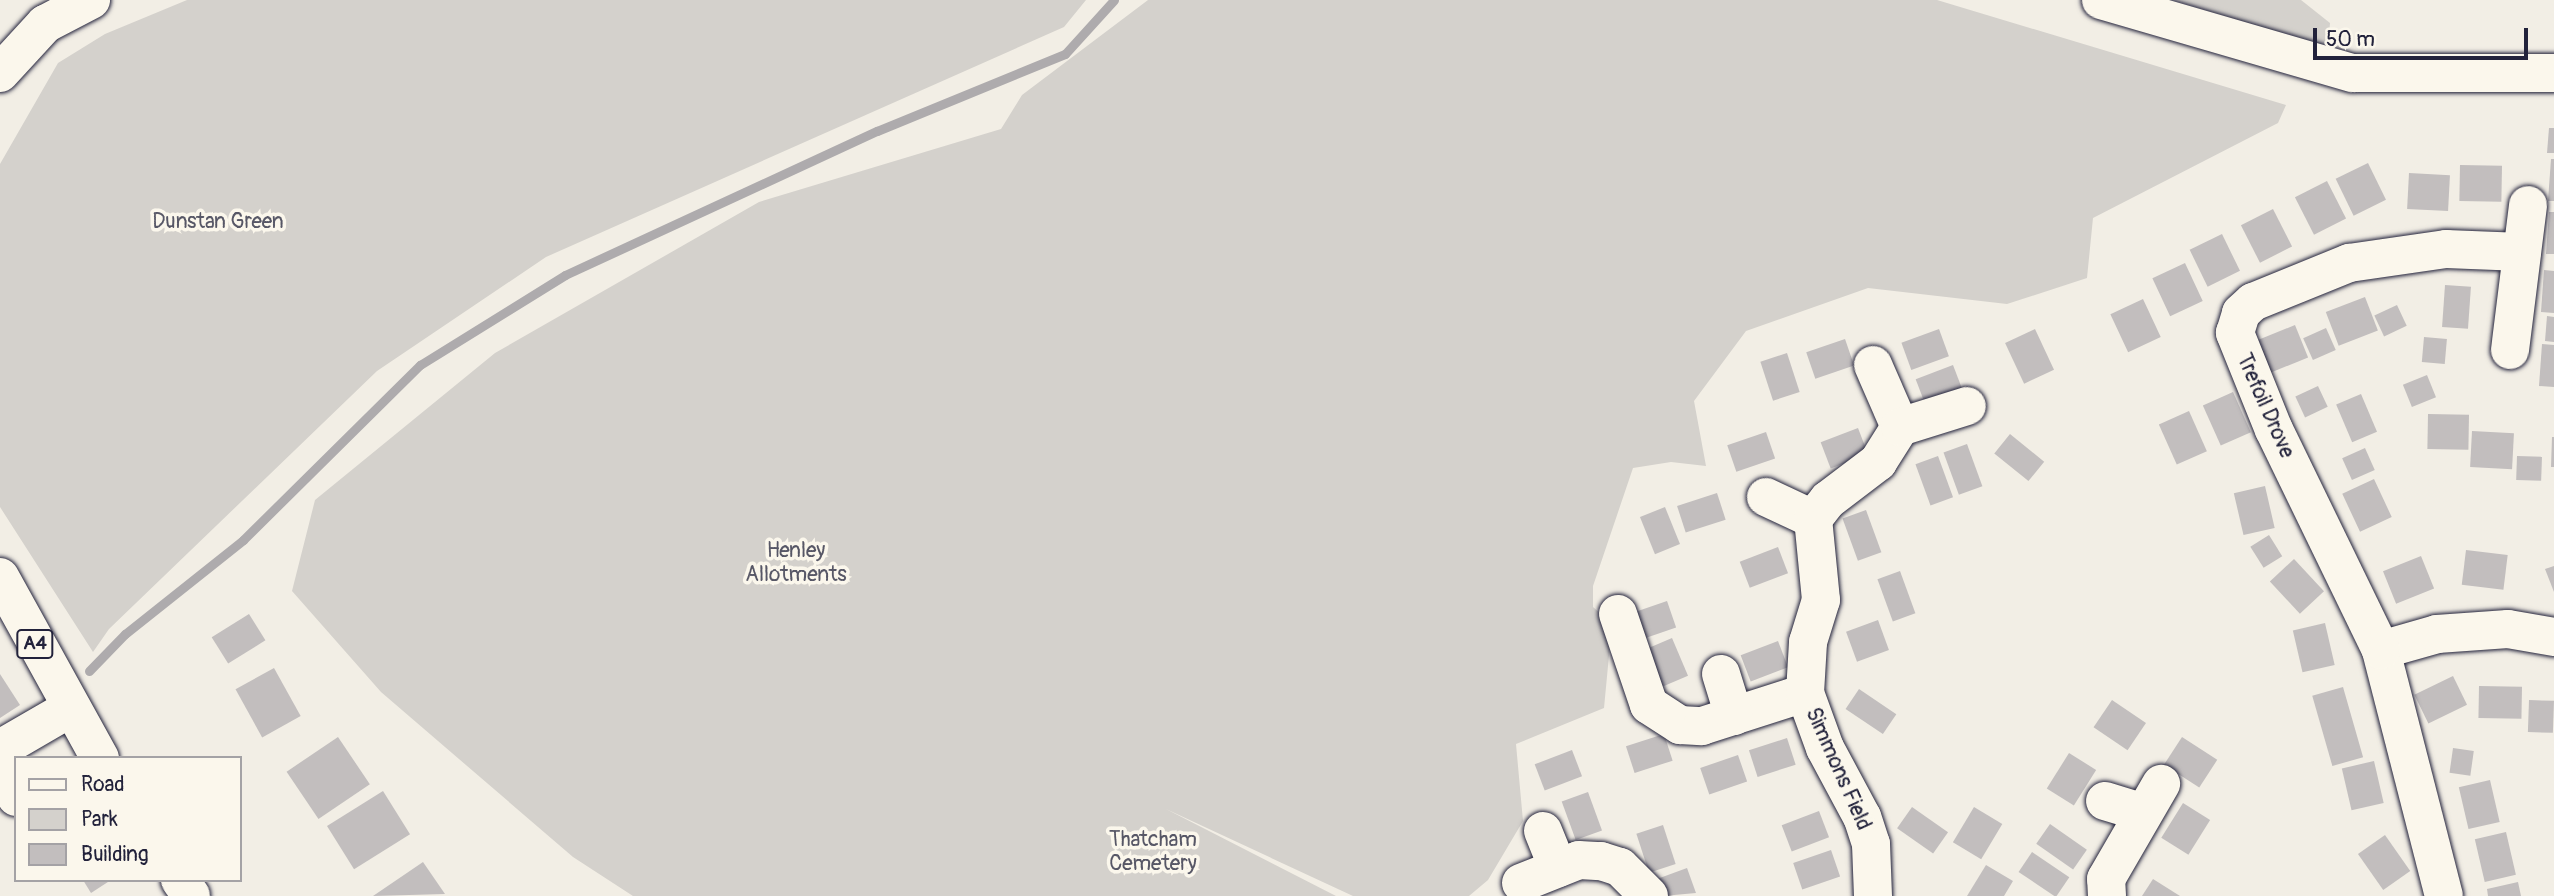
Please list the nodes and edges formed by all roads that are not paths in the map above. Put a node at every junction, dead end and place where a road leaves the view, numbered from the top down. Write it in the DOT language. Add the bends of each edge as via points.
graph roads {
  1 [pos="90,0"];
  2 [pos="2101,0"];
  3 [pos="13,41"];
  4 [pos="0,73"];
  5 [pos="2554,73"];
  6 [pos="2528,205"];
  7 [pos="2522,252"];
  8 [pos="2510,351"];
  9 [pos="1873,365"];
  10 [pos="1967,406"];
  11 [pos="1900,427"];
  12 [pos="1766,497"];
  13 [pos="1813,519"];
  14 [pos="0,577"];
  15 [pos="1618,614"];
  16 [pos="2554,637"];
  17 [pos="2381,650"];
  18 [pos="1721,674"];
  19 [pos="1805,693"];
  20 [pos="69,709"];
  21 [pos="1734,716"];
  22 [pos="0,750"];
  23 [pos="99,756"];
  24 [pos="0,768"];
  25 [pos="14,793"];
  26 [pos="2105,801"];
  27 [pos="1543,831"];
  28 [pos="1558,868"];
  29 [pos="1521,883"];
  30 [pos="1649,896"];
  31 [pos="1873,896"];
  32 [pos="2107,896"];
  33 [pos="2444,896"];
  1 -- 3 [label="street" via="60,12"];
  2 -- 5 [label="street" via="2353,73"];
  3 -- 4 [label="street"];
  6 -- 7 [label="street"];
  7 -- 8 [label="street"];
  7 -- 17 [label="street, Trefoil Drove" via="2432,250 2349,263 2262,297 2246,307 2236,321 2238,349"];
  9 -- 11 [label="street"];
  10 -- 11 [label="street"];
  11 -- 13 [label="street" via="1878,462 1828,500"];
  12 -- 13 [label="street"];
  13 -- 19 [label="street, Simmons Field" via="1821,600 1808,642"];
  14 -- 20 [label="street, A4"];
  15 -- 21 [label="street" via="1649,705 1680,725 1702,726"];
  16 -- 17 [label="street" via="2508,629 2437,634"];
  17 -- 33 [label="street, Trefoil Drove"];
  18 -- 21 [label="street"];
  19 -- 21 [label="street"];
  19 -- 31 [label="street, Simmons Field" via="1825,748 1862,817 1871,844"];
  20 -- 22 [label="street"];
  20 -- 23 [label="street, A4"];
  24 -- 25 [label="street"];
  26 -- 32 [label="street" via="2152,798 2106,878"];
  27 -- 28 [label="street"];
  28 -- 29 [label="street"];
  28 -- 30 [label="street" via="1579,860 1620,867"];
}
